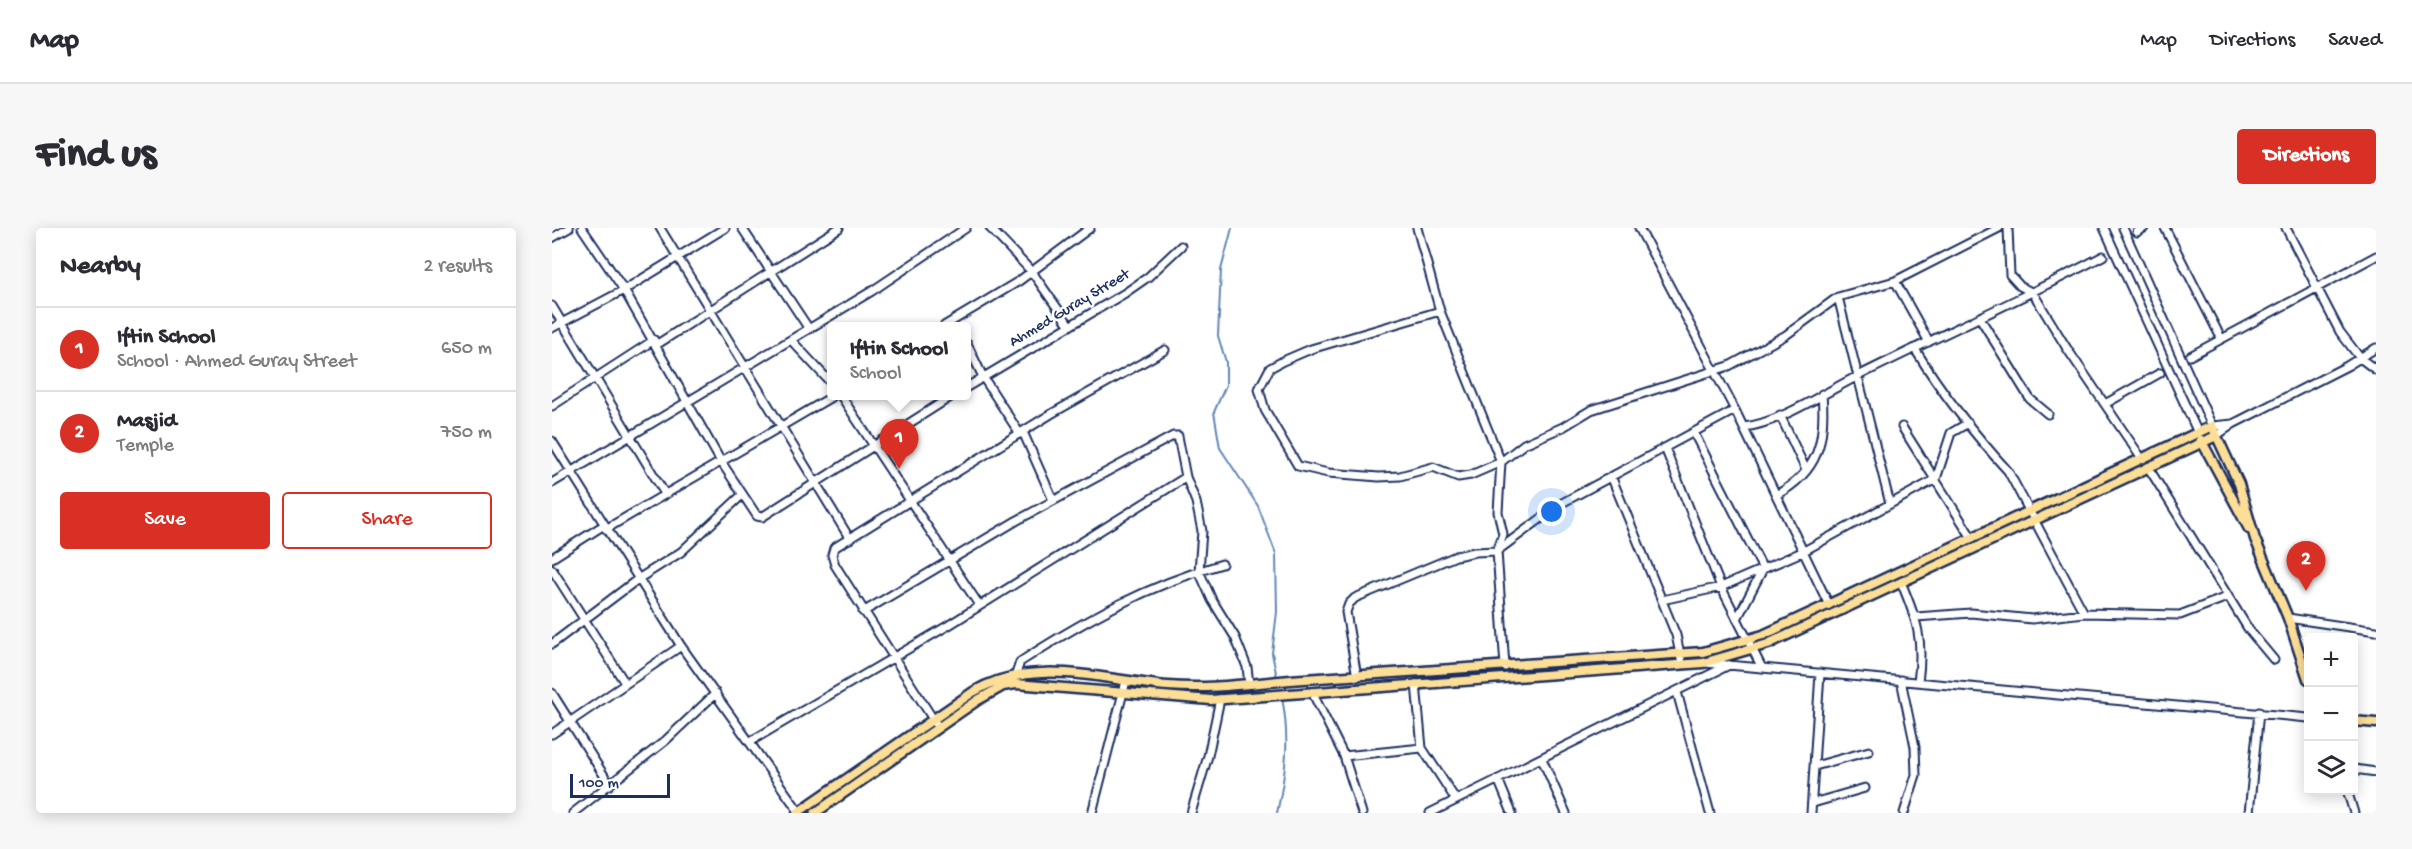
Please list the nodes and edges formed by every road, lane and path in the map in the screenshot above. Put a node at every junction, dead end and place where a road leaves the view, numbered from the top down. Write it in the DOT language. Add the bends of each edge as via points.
graph roads {
  1 [pos="569,228"];
  2 [pos="582,228"];
  3 [pos="660,228"];
  4 [pos="725,228"];
  5 [pos="742,228"];
  6 [pos="838,228"];
  7 [pos="966,228"];
  8 [pos="990,228"];
  9 [pos="1090,228"];
  10 [pos="1417,228"];
  11 [pos="1639,228"];
  12 [pos="2008,228"];
  13 [pos="2104,228"];
  14 [pos="2123,228"];
  15 [pos="2144,228"];
  16 [pos="2165,228"];
  17 [pos="2286,228"];
  18 [pos="1995,229"];
  19 [pos="2137,232"];
  20 [pos="552,238"];
  21 [pos="1181,246"];
  22 [pos="2103,256"];
  23 [pos="2376,256"];
  24 [pos="678,258"];
  25 [pos="771,272"];
  26 [pos="1032,272"];
  27 [pos="1895,281"];
  28 [pos="2316,286"];
  29 [pos="624,290"];
  30 [pos="2032,293"];
  31 [pos="1838,297"];
  32 [pos="552,306"];
  33 [pos="710,311"];
  34 [pos="1440,311"];
  35 [pos="1980,318"];
  36 [pos="957,322"];
  37 [pos="562,323"];
  38 [pos="1070,326"];
  39 [pos="552,328"];
  40 [pos="809,329"];
  41 [pos="2221,338"];
  42 [pos="791,340"];
  43 [pos="1929,342"];
  44 [pos="655,343"];
  45 [pos="2376,348"];
  46 [pos="1915,349"];
  47 [pos="1165,350"];
  48 [pos="971,354"];
  49 [pos="2190,356"];
  50 [pos="2360,358"];
  51 [pos="745,368"];
  52 [pos="2376,370"];
  53 [pos="1713,372"];
  54 [pos="2160,373"];
  55 [pos="983,376"];
  56 [pos="1858,376"];
  57 [pos="595,378"];
  58 [pos="827,380"];
  59 [pos="971,384"];
  60 [pos="1822,394"];
  61 [pos="827,399"];
  62 [pos="844,400"];
  63 [pos="946,400"];
  64 [pos="689,402"];
  65 [pos="2105,404"];
  66 [pos="552,406"];
  67 [pos="1735,410"];
  68 [pos="2048,414"];
  69 [pos="1780,415"];
  70 [pos="1968,423"];
  71 [pos="2233,424"];
  72 [pos="781,426"];
  73 [pos="2212,426"];
  74 [pos="1744,427"];
  75 [pos="1902,427"];
  76 [pos="1021,433"];
  77 [pos="1694,433"];
  78 [pos="2198,433"];
  79 [pos="2216,436"];
  80 [pos="630,438"];
  81 [pos="552,441"];
  82 [pos="2202,442"];
  83 [pos="873,445"];
  84 [pos="1665,448"];
  85 [pos="2142,459"];
  86 [pos="720,460"];
  87 [pos="1501,462"];
  88 [pos="2148,467"];
  89 [pos="1806,470"];
  90 [pos="570,472"];
  91 [pos="1611,476"];
  92 [pos="1186,477"];
  93 [pos="1935,479"];
  94 [pos="552,483"];
  95 [pos="816,484"];
  96 [pos="664,494"];
  97 [pos="742,495"];
  98 [pos="1776,495"];
  99 [pos="1053,500"];
  100 [pos="910,503"];
  101 [pos="1890,504"];
  102 [pos="2032,515"];
  103 [pos="605,527"];
  104 [pos="1972,538"];
  105 [pos="850,539"];
  106 [pos="2255,540"];
  107 [pos="1497,551"];
  108 [pos="1802,552"];
  109 [pos="552,558"];
  110 [pos="950,561"];
  111 [pos="1222,564"];
  112 [pos="552,569"];
  113 [pos="1763,569"];
  114 [pos="1199,571"];
  115 [pos="638,579"];
  116 [pos="1901,582"];
  117 [pos="1721,587"];
  118 [pos="2227,597"];
  119 [pos="1662,600"];
  120 [pos="979,605"];
  121 [pos="1829,605"];
  122 [pos="864,612"];
  123 [pos="2084,613"];
  124 [pos="1916,617"];
  125 [pos="2288,618"];
  126 [pos="1737,619"];
  127 [pos="585,620"];
  128 [pos="2376,631"];
  129 [pos="1748,640"];
  130 [pos="552,644"];
  131 [pos="681,646"];
  132 [pos="1753,650"];
  133 [pos="1681,654"];
  134 [pos="892,656"];
  135 [pos="2274,660"];
  136 [pos="1703,663"];
  137 [pos="1682,664"];
  138 [pos="1729,665"];
  139 [pos="1505,667"];
  140 [pos="2304,667"];
  141 [pos="1762,668"];
  142 [pos="1820,673"];
  143 [pos="1016,674"];
  144 [pos="1357,677"];
  145 [pos="1901,680"];
  146 [pos="1126,681"];
  147 [pos="1918,682"];
  148 [pos="625,683"];
  149 [pos="1253,684"];
  150 [pos="1416,684"];
  151 [pos="1310,692"];
  152 [pos="1677,692"];
  153 [pos="552,693"];
  154 [pos="716,693"];
  155 [pos="1124,693"];
  156 [pos="1220,699"];
  157 [pos="2259,712"];
  158 [pos="2304,718"];
  159 [pos="569,722"];
  160 [pos="2358,722"];
  161 [pos="935,723"];
  162 [pos="2376,723"];
  163 [pos="552,734"];
  164 [pos="751,741"];
  165 [pos="1422,748"];
  166 [pos="1869,751"];
  167 [pos="1344,756"];
  168 [pos="1542,759"];
  169 [pos="1815,766"];
  170 [pos="2358,770"];
  171 [pos="2376,772"];
  172 [pos="1498,779"];
  173 [pos="610,784"];
  174 [pos="1865,788"];
  175 [pos="2349,795"];
  176 [pos="1456,800"];
  177 [pos="1813,803"];
  178 [pos="811,804"];
  179 [pos="1809,812"];
  180 [pos="574,813"];
  181 [pos="799,813"];
  182 [pos="817,813"];
  183 [pos="1092,813"];
  184 [pos="1191,813"];
  185 [pos="1362,813"];
  186 [pos="1430,813"];
  187 [pos="1512,813"];
  188 [pos="1566,813"];
  189 [pos="1710,813"];
  190 [pos="1904,813"];
  191 [pos="2249,813"];
  192 [pos="2354,813"];
  1 -- 20 [label="street"];
  2 -- 29 [label="street"];
  3 -- 24 [label="street"];
  4 -- 24 [label="street"];
  5 -- 25 [label="street"];
  6 -- 25 [label="street"];
  7 -- 40 [label="street"];
  8 -- 26 [label="street"];
  9 -- 26 [label="street"];
  10 -- 34 [label="street"];
  11 -- 53 [label="street"];
  12 -- 30 [label="street" via="2010,275"];
  13 -- 78 [label="street"];
  14 -- 73 [label="street"];
  15 -- 19 [label="street"];
  16 -- 41 [label="street"];
  17 -- 28 [label="street"];
  18 -- 27 [label="street"];
  21 -- 38 [label="street, Ahmed Guray Street" via="1148,277"];
  22 -- 30 [label="street"];
  23 -- 28 [label="street"];
  24 -- 29 [label="street"];
  24 -- 33 [label="street"];
  25 -- 33 [label="street"];
  25 -- 40 [label="street"];
  26 -- 36 [label="street"];
  26 -- 38 [label="street"];
  27 -- 31 [label="street"];
  27 -- 43 [label="street"];
  28 -- 41 [label="street"];
  28 -- 50 [label="street" via="2340,332"];
  29 -- 37 [label="street"];
  29 -- 44 [label="street"];
  30 -- 35 [label="street"];
  30 -- 65 [label="street"];
  31 -- 53 [label="street" via="1786,335"];
  31 -- 56 [label="street"];
  32 -- 37 [label="street"];
  33 -- 44 [label="street"];
  33 -- 51 [label="street"];
  34 -- 87 [label="street"];
  34 -- 87 [label="street" via="1311,349 1270,368 1259,389 1265,410 1294,461 1305,468 1379,477 1433,467 1458,477"];
  35 -- 43 [label="street"];
  35 -- 68 [label="street" via="2030,399"];
  37 -- 39 [label="street"];
  37 -- 57 [label="street"];
  38 -- 55 [label="street, Ahmed Guray Street"];
  40 -- 42 [label="street"];
  41 -- 49 [label="street"];
  42 -- 51 [label="street"];
  42 -- 58 [label="street"];
  43 -- 46 [label="street"];
  44 -- 57 [label="street"];
  44 -- 64 [label="street"];
  45 -- 50 [label="street"];
  46 -- 56 [label="street"];
  46 -- 70 [label="street" via="1941,392"];
  47 -- 76 [label="street"];
  48 -- 55 [label="street"];
  50 -- 52 [label="street"];
  50 -- 71 [label="street"];
  51 -- 64 [label="street"];
  51 -- 72 [label="street"];
  53 -- 67 [label="street"];
  53 -- 87 [label="street" via="1591,410 1524,444"];
  54 -- 65 [label="street"];
  55 -- 59 [label="street, Ahmed Guray Street"];
  55 -- 76 [label="street"];
  56 -- 60 [label="street"];
  56 -- 101 [label="street"];
  57 -- 66 [label="street"];
  57 -- 80 [label="street"];
  60 -- 69 [label="street"];
  60 -- 89 [label="street" via="1821,446"];
  61 -- 72 [label="street"];
  62 -- 83 [label="street"];
  63 -- 83 [label="street"];
  64 -- 80 [label="street"];
  64 -- 86 [label="street"];
  65 -- 85 [label="street"];
  67 -- 74 [label="street"];
  67 -- 77 [label="street"];
  69 -- 74 [label="street" via="1761,426"];
  69 -- 89 [label="street"];
  70 -- 93 [label="street" via="1951,433"];
  70 -- 102 [label="street" via="2008,471"];
  71 -- 73 [label="street"];
  71 -- 79 [label="street"];
  72 -- 86 [label="street"];
  72 -- 95 [label="street"];
  73 -- 78 [label="main road"];
  73 -- 79 [label="main road"];
  74 -- 98 [label="street"];
  75 -- 93 [label="street"];
  76 -- 99 [label="street"];
  76 -- 100 [label="street"];
  77 -- 84 [label="street"];
  77 -- 113 [label="street"];
  78 -- 82 [label="main road"];
  78 -- 85 [label="main road"];
  79 -- 82 [label="main road"];
  79 -- 106 [label="main road" via="2239,484"];
  80 -- 90 [label="street"];
  80 -- 96 [label="street"];
  81 -- 90 [label="street"];
  82 -- 88 [label="main road"];
  82 -- 106 [label="main road"];
  83 -- 95 [label="street"];
  83 -- 100 [label="street"];
  84 -- 91 [label="street"];
  84 -- 117 [label="street"];
  85 -- 102 [label="main road"];
  86 -- 96 [label="street"];
  86 -- 97 [label="street"];
  87 -- 107 [label="street" via="1498,512 1503,534"];
  88 -- 102 [label="main road"];
  88 -- 118 [label="street"];
  89 -- 98 [label="street" via="1797,484"];
  90 -- 94 [label="street"];
  90 -- 103 [label="street"];
  91 -- 107 [label="street" via="1562,502"];
  91 -- 119 [label="street"];
  92 -- 99 [label="street" via="1180,440 1173,436"];
  92 -- 114 [label="street" via="1202,531"];
  92 -- 120 [label="street"];
  93 -- 101 [label="street"];
  93 -- 104 [label="street"];
  95 -- 97 [label="street" via="762,517 757,516"];
  95 -- 105 [label="street"];
  96 -- 103 [label="street"];
  97 -- 115 [label="street" via="700,537"];
  98 -- 108 [label="street"];
  99 -- 110 [label="street"];
  100 -- 105 [label="street"];
  100 -- 110 [label="street"];
  101 -- 108 [label="street"];
  102 -- 104 [label="main road"];
  102 -- 116 [label="main road"];
  102 -- 123 [label="street"];
  103 -- 109 [label="street"];
  103 -- 115 [label="street"];
  104 -- 121 [label="main road"];
  105 -- 122 [label="street" via="834,548 832,555"];
  106 -- 125 [label="main road"];
  107 -- 139 [label="street"];
  107 -- 144 [label="street" via="1456,556 1355,598 1346,612"];
  108 -- 113 [label="street"];
  108 -- 121 [label="street"];
  110 -- 120 [label="street"];
  110 -- 122 [label="street"];
  111 -- 114 [label="street"];
  112 -- 127 [label="street"];
  113 -- 117 [label="street"];
  113 -- 126 [label="street"];
  114 -- 143 [label="street" via="1123,600 1086,620 1020,662"];
  114 -- 149 [label="street" via="1235,637"];
  115 -- 127 [label="street"];
  115 -- 131 [label="street"];
  116 -- 124 [label="street"];
  116 -- 132 [label="main road"];
  117 -- 119 [label="street"];
  117 -- 126 [label="street"];
  118 -- 123 [label="street" via="2180,615"];
  118 -- 135 [label="street"];
  119 -- 133 [label="street"];
  120 -- 134 [label="street"];
  121 -- 129 [label="main road"];
  122 -- 134 [label="street"];
  123 -- 124 [label="street" via="2032,619 1971,613"];
  124 -- 147 [label="street" via="1922,652"];
  125 -- 128 [label="street"];
  125 -- 140 [label="main road"];
  126 -- 129 [label="street"];
  127 -- 130 [label="street"];
  127 -- 148 [label="street"];
  129 -- 132 [label="street"];
  129 -- 133 [label="main road"];
  131 -- 148 [label="street"];
  131 -- 154 [label="street"];
  132 -- 136 [label="main road"];
  132 -- 141 [label="street"];
  133 -- 137 [label="street"];
  133 -- 139 [label="main road"];
  134 -- 161 [label="street"];
  134 -- 164 [label="street"];
  136 -- 137 [label="main road"];
  136 -- 138 [label="street"];
  137 -- 150 [label="main road"];
  138 -- 141 [label="street"];
  138 -- 152 [label="street"];
  139 -- 144 [label="main road"];
  141 -- 142 [label="street"];
  142 -- 145 [label="street"];
  142 -- 169 [label="street"];
  143 -- 146 [label="main road" via="1051,672"];
  143 -- 161 [label="main road" via="987,684"];
  144 -- 149 [label="main road"];
  145 -- 147 [label="street"];
  145 -- 190 [label="street" via="1915,747 1916,775"];
  146 -- 149 [label="main road" via="1191,688"];
  146 -- 155 [label="street"];
  147 -- 157 [label="street"];
  148 -- 159 [label="street"];
  150 -- 151 [label="main road"];
  150 -- 165 [label="street"];
  151 -- 156 [label="main road"];
  151 -- 167 [label="street"];
  152 -- 168 [label="street"];
  152 -- 189 [label="street"];
  153 -- 159 [label="street"];
  154 -- 164 [label="street"];
  154 -- 173 [label="street" via="665,741"];
  155 -- 156 [label="main road"];
  155 -- 161 [label="main road" via="1016,684 991,692"];
  155 -- 183 [label="street"];
  156 -- 184 [label="street"];
  157 -- 158 [label="street"];
  157 -- 191 [label="street"];
  159 -- 163 [label="street"];
  159 -- 173 [label="street"];
  160 -- 162 [label="main road"];
  161 -- 178 [label="main road"];
  161 -- 182 [label="main road"];
  164 -- 181 [label="street"];
  165 -- 167 [label="street"];
  165 -- 176 [label="street"];
  166 -- 169 [label="street"];
  167 -- 185 [label="street"];
  168 -- 172 [label="street"];
  168 -- 188 [label="street"];
  169 -- 177 [label="street"];
  170 -- 171 [label="street"];
  172 -- 176 [label="street"];
  172 -- 187 [label="street"];
  173 -- 180 [label="street"];
  174 -- 177 [label="street"];
  175 -- 192 [label="street"];
  176 -- 186 [label="street"];
  177 -- 179 [label="street"];
  178 -- 181 [label="main road"];
  178 -- 182 [label="street"];
}
